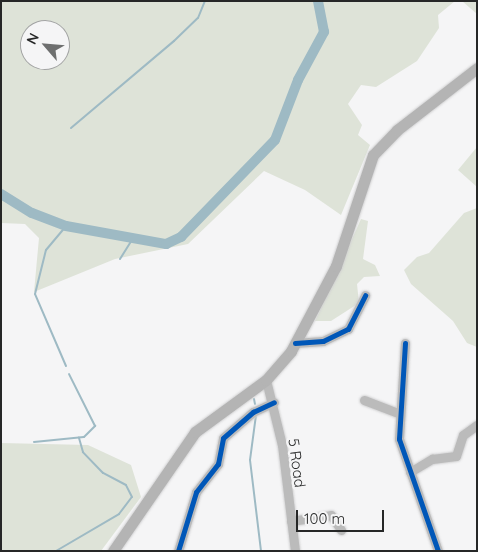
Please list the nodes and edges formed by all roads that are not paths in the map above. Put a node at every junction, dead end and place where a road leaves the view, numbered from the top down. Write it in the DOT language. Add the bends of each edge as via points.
graph roads {
  1 [pos="477,68"];
  2 [pos="365,295"];
  3 [pos="295,343"];
  4 [pos="405,343"];
  5 [pos="266,380"];
  6 [pos="364,400"];
  7 [pos="274,402"];
  8 [pos="398,413"];
  9 [pos="477,425"];
  10 [pos="410,472"];
  11 [pos="291,521"];
  12 [pos="341,530"];
  13 [pos="113,551"];
  14 [pos="178,551"];
  15 [pos="295,551"];
  16 [pos="438,551"];
  1 -- 3 [label="main road" via="373,155 336,266"];
  2 -- 3 [label="street" via="348,329 322,341"];
  3 -- 5 [label="main road"];
  4 -- 8 [label="street"];
  5 -- 7 [label="street, 5 Road"];
  5 -- 13 [label="main road" via="195,432"];
  6 -- 8 [label="street"];
  7 -- 11 [label="street, 5 Road"];
  7 -- 14 [label="street" via="253,412 223,438 218,464 196,492"];
  8 -- 10 [label="street" via="399,439"];
  9 -- 10 [label="street" via="463,435 456,456 432,459"];
  10 -- 16 [label="street"];
  11 -- 12 [label="street" via="331,515"];
  11 -- 15 [label="street, 5 Road"];
}
